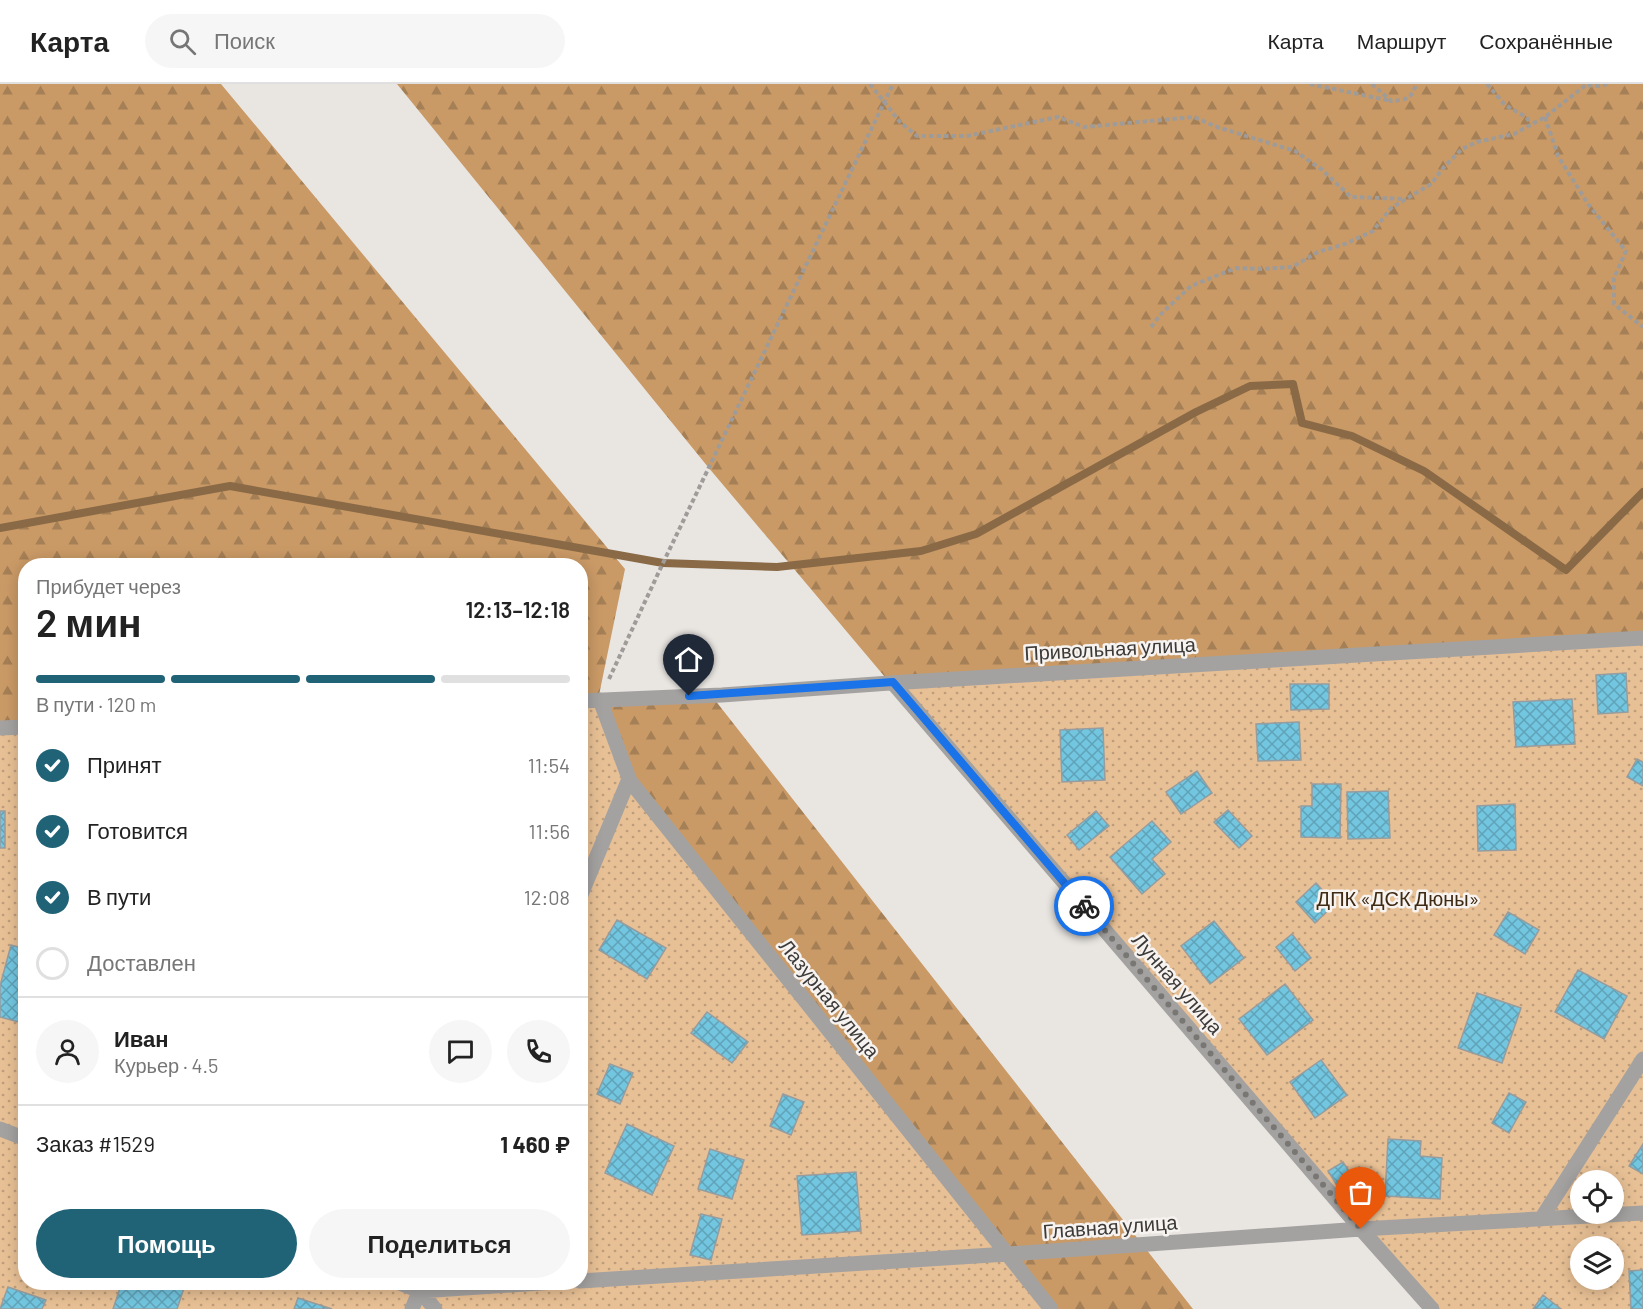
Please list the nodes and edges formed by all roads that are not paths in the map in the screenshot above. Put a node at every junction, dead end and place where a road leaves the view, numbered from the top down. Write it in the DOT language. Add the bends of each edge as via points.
graph roads {
  1 [pos="1643,638"];
  2 [pos="893,682"];
  3 [pos="600,700"];
  4 [pos="588,701"];
  5 [pos="18,727"];
  6 [pos="0,728"];
  7 [pos="629,779"];
  8 [pos="588,878"];
  9 [pos="1643,1059"];
  10 [pos="0,1129"];
  11 [pos="18,1136"];
  12 [pos="1643,1213"];
  13 [pos="1541,1219"];
  14 [pos="1361,1229"];
  15 [pos="1008,1254"];
  16 [pos="588,1280"];
  17 [pos="421,1290"];
  18 [pos="424,1290"];
  19 [pos="412,1309"];
  20 [pos="435,1309"];
  21 [pos="1051,1309"];
  22 [pos="1432,1309"];
  1 -- 2 [label="street, Привольная улица"];
  2 -- 3 [label="street, Привольная улица"];
  2 -- 14 [label="street, Лунная улица"];
  3 -- 4 [label="street, Привольная улица"];
  3 -- 7 [label="street, Лазурная улица"];
  5 -- 6 [label="street"];
  7 -- 8 [label="street"];
  7 -- 15 [label="street, Лазурная улица"];
  9 -- 13 [label="street"];
  10 -- 11 [label="street"];
  12 -- 13 [label="street, Главная улица"];
  13 -- 14 [label="street, Главная улица"];
  14 -- 15 [label="street, Главная улица"];
  14 -- 22 [label="street, Лунная улица"];
  15 -- 16 [label="street, Главная улица"];
  15 -- 21 [label="street, Лазурная улица"];
  17 -- 19 [label="street"];
  18 -- 20 [label="street"];
}
